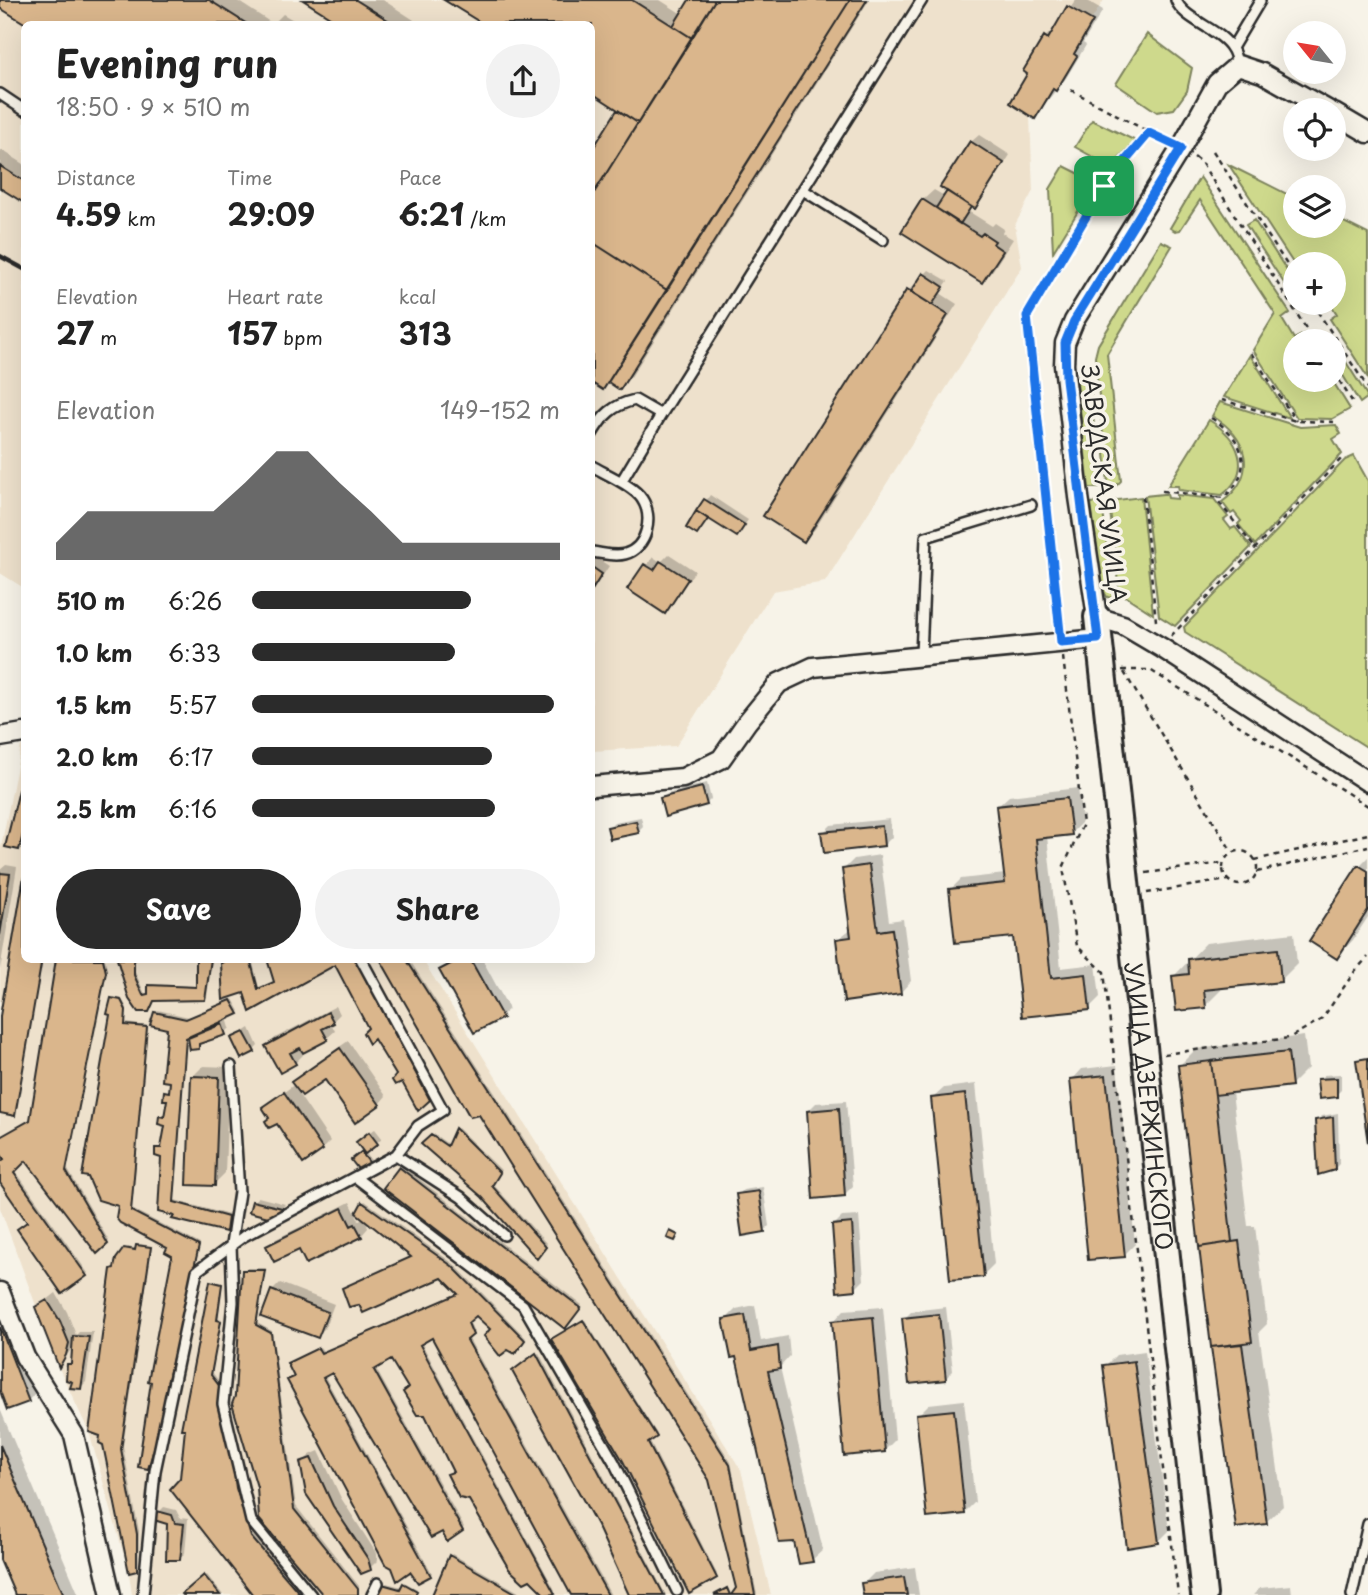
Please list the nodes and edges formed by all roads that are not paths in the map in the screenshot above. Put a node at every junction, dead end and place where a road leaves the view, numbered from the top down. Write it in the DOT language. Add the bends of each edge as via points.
graph roads {
  1 [pos="922,0"];
  2 [pos="1176,0"];
  3 [pos="1260,1"];
  4 [pos="1232,47"];
  5 [pos="1238,65"];
  6 [pos="0,94"];
  7 [pos="1307,98"];
  8 [pos="21,108"];
  9 [pos="1346,120"];
  10 [pos="1368,133"];
  11 [pos="803,190"];
  12 [pos="883,240"];
  13 [pos="661,415"];
  14 [pos="595,429"];
  15 [pos="595,468"];
  16 [pos="621,482"];
  17 [pos="1031,505"];
  18 [pos="595,552"];
  19 [pos="1097,628"];
  20 [pos="921,655"];
  21 [pos="21,734"];
  22 [pos="0,737"];
  23 [pos="1368,782"];
  24 [pos="595,786"];
  25 [pos="363,963"];
  26 [pos="231,1066"];
  27 [pos="396,1155"];
  28 [pos="355,1177"];
  29 [pos="504,1235"];
  30 [pos="231,1245"];
  31 [pos="0,1292"];
  32 [pos="1368,1524"];
  33 [pos="378,1583"];
  34 [pos="677,1591"];
  35 [pos="111,1595"];
  36 [pos="143,1595"];
  37 [pos="311,1595"];
  38 [pos="372,1595"];
  39 [pos="1204,1595"];
  40 [pos="1352,1595"];
  1 -- 11 [label="lane"];
  2 -- 4 [label="lane" via="1178,7"];
  3 -- 4 [label="lane"];
  4 -- 5 [label="lane"];
  5 -- 7 [label="street"];
  5 -- 19 [label="street, ЗАВОДСКАЯ УЛИЦА" via="1217,83 1065,343"];
  6 -- 8 [label="lane"];
  9 -- 10 [label="street"];
  11 -- 12 [label="lane"];
  11 -- 13 [label="lane"];
  13 -- 14 [label="lane" via="635,400 603,415"];
  13 -- 16 [label="lane"];
  15 -- 16 [label="lane"];
  16 -- 18 [label="lane" via="642,497 648,511 643,539 624,554"];
  17 -- 20 [label="lane" via="926,537"];
  19 -- 20 [label="street" via="1061,642"];
  19 -- 23 [label="street, ЗАВОДСКАЯ УЛИЦА" via="1123,625"];
  19 -- 39 [label="street, УЛИЦА ДЗЕРЖИНСКОГО"];
  20 -- 24 [label="street" via="813,667 779,683 721,759 683,778"];
  21 -- 22 [label="street"];
  25 -- 27 [label="lane" via="443,1110 418,1126"];
  26 -- 30 [label="lane" via="239,1192"];
  27 -- 28 [label="lane"];
  27 -- 29 [label="lane" via="461,1197"];
  28 -- 30 [label="lane"];
  28 -- 34 [label="lane" via="523,1306 614,1462"];
  30 -- 36 [label="lane" via="197,1271 155,1471"];
  30 -- 37 [label="lane" via="233,1302 223,1404 251,1521"];
  31 -- 35 [label="street" via="25,1357 74,1434"];
  32 -- 40 [label="lane"];
  33 -- 38 [label="lane"];
}
